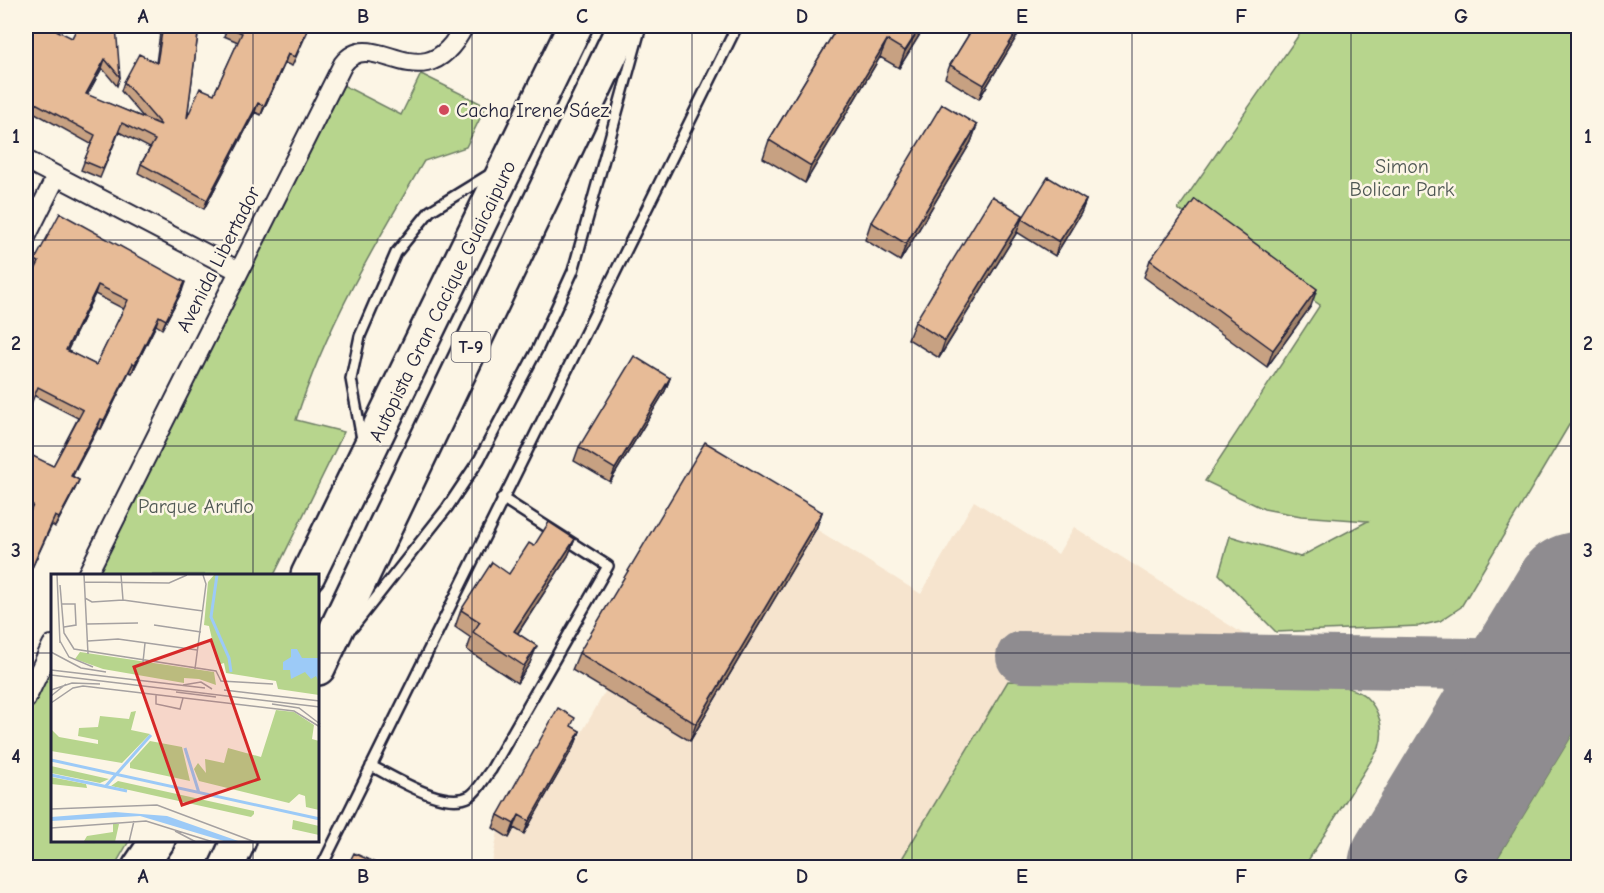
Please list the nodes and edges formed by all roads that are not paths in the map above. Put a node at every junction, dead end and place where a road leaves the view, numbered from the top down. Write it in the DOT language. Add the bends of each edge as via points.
graph roads {
  1 [pos="464,26"];
  2 [pos="575,26"];
  3 [pos="624,26"];
  4 [pos="641,26"];
  5 [pos="737,26"];
  6 [pos="26,160"];
  7 [pos="509,162"];
  8 [pos="56,177"];
  9 [pos="26,237"];
  10 [pos="237,270"];
  11 [pos="366,458"];
  12 [pos="502,498"];
  13 [pos="87,574"];
  14 [pos="308,574"];
  15 [pos="350,632"];
  16 [pos="343,640"];
  17 [pos="51,647"];
  18 [pos="320,665"];
  19 [pos="320,672"];
  20 [pos="26,699"];
  21 [pos="371,766"];
  22 [pos="157,842"];
  23 [pos="178,842"];
  24 [pos="239,842"];
  25 [pos="139,867"];
  26 [pos="166,867"];
  27 [pos="226,867"];
  28 [pos="321,867"];
  1 -- 10 [label="street, Avenida Libertador" via="456,42 443,54 420,64 371,51 350,54"];
  2 -- 7 [label="highway, Autopista Gran Cacique Guaicaipuro / T-9"];
  3 -- 18 [label="highway, T-9"];
  4 -- 15 [label="lane" via="573,271 538,348 453,499"];
  5 -- 12 [label="lane"];
  6 -- 8 [label="street"];
  7 -- 11 [label="highway, Autopista Gran Cacique Guaicaipuro / T-9"];
  7 -- 11 [label="lane" via="430,211 396,253 360,336 351,379"];
  8 -- 9 [label="street"];
  8 -- 10 [label="street"];
  10 -- 13 [label="street, Avenida Libertador"];
  11 -- 14 [label="highway, Autopista Gran Cacique Guaicaipuro / T-9"];
  12 -- 21 [label="lane"];
  12 -- 21 [label="lane" via="608,566 491,770 471,795 448,800"];
  16 -- 19 [label="lane"];
  17 -- 20 [label="street"];
  21 -- 28 [label="lane"];
  22 -- 25 [label="highway"];
  23 -- 26 [label="highway"];
  24 -- 27 [label="highway"];
}
